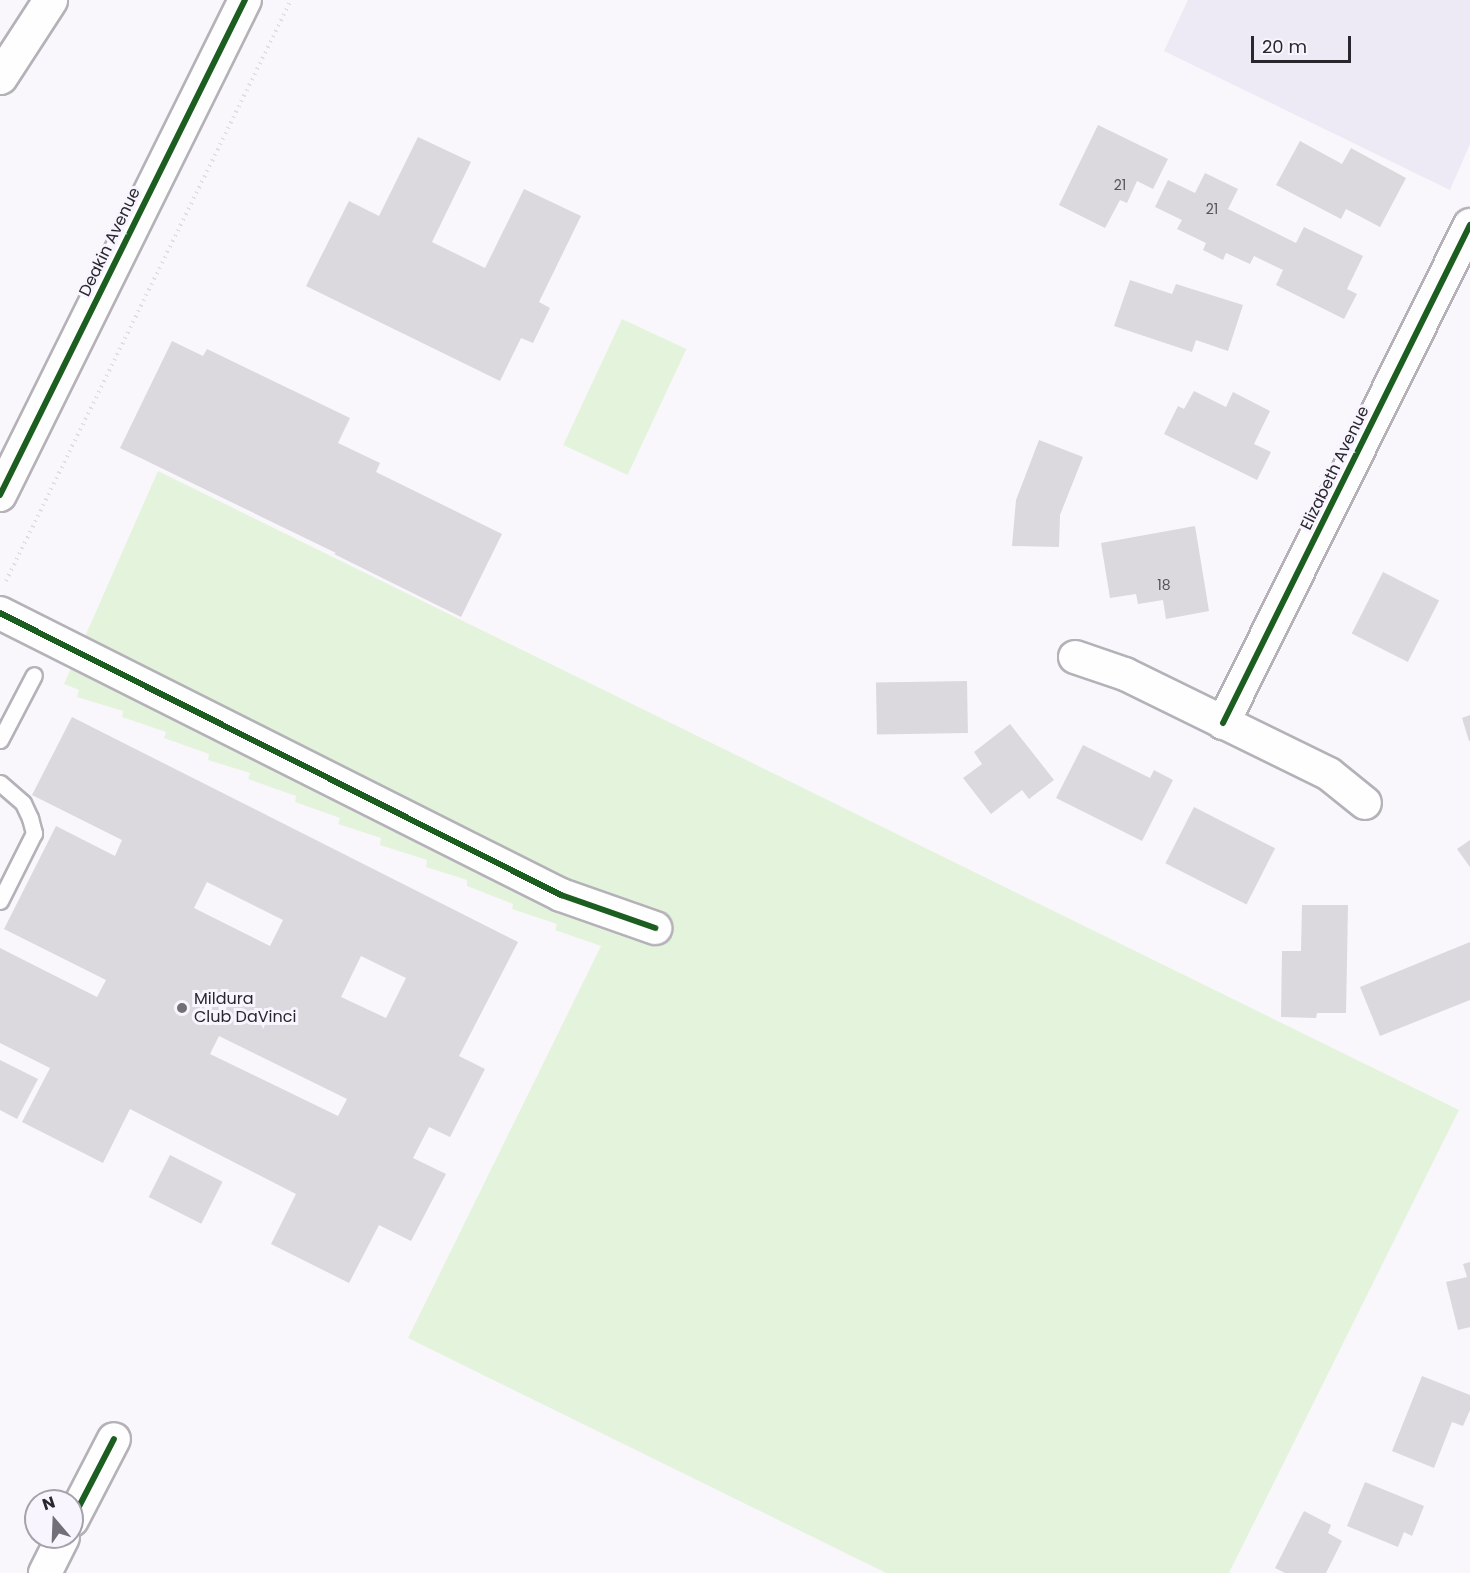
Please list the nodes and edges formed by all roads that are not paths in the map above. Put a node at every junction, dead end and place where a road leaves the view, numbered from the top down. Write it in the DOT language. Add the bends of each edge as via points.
graph roads {
  1 [pos="36,0"];
  2 [pos="50,0"];
  3 [pos="245,0"];
  4 [pos="0,75"];
  5 [pos="1470,225"];
  6 [pos="0,495"];
  7 [pos="0,613"];
  8 [pos="1075,657"];
  9 [pos="34,675"];
  10 [pos="1223,723"];
  11 [pos="0,740"];
  12 [pos="0,783"];
  13 [pos="1365,803"];
  14 [pos="0,902"];
  15 [pos="655,928"];
  16 [pos="114,1439"];
  17 [pos="84,1497"];
  18 [pos="57,1549"];
  19 [pos="45,1573"];
  1 -- 4 [label="highway"];
  2 -- 4 [label="highway"];
  3 -- 6 [label="street, Deakin Avenue"];
  5 -- 10 [label="street, Elizabeth Avenue"];
  7 -- 15 [label="street" via="561,895"];
  8 -- 10 [label="street" via="1125,674"];
  9 -- 11 [label="lane"];
  10 -- 13 [label="street" via="1329,774"];
  12 -- 14 [label="lane" via="22,803 34,833"];
  16 -- 17 [label="street"];
  18 -- 19 [label="street"];
}
